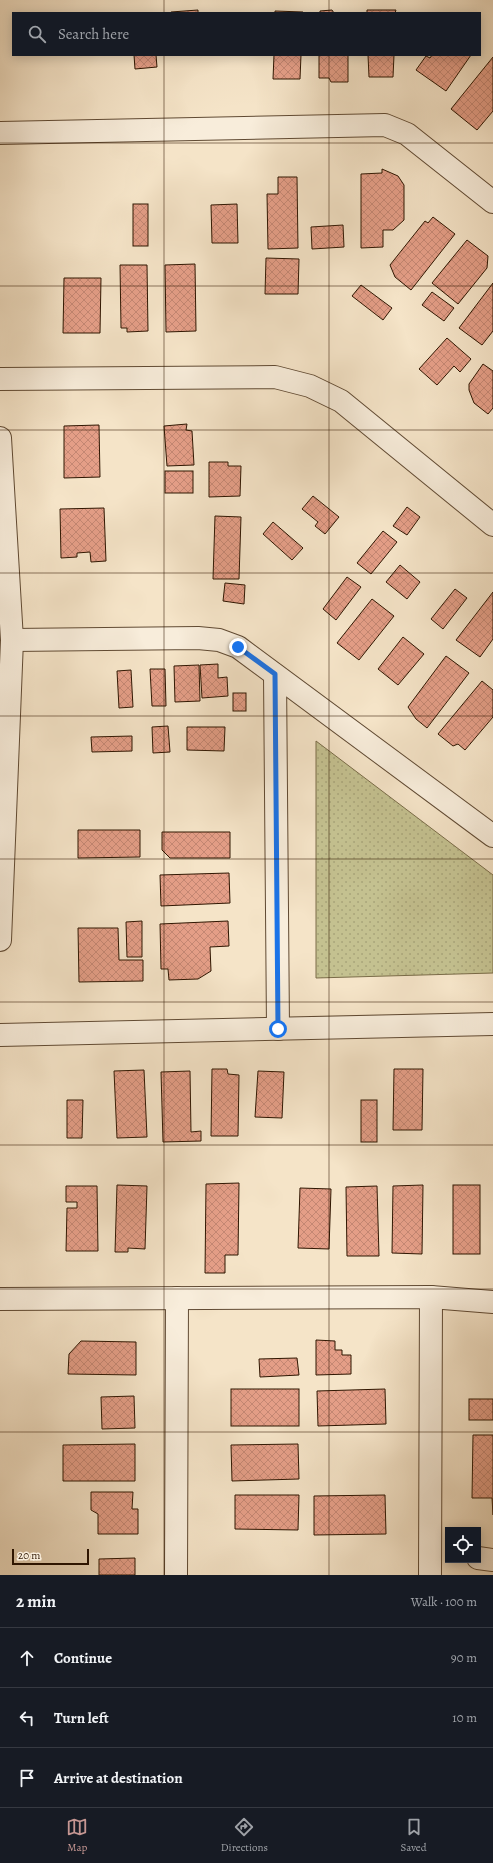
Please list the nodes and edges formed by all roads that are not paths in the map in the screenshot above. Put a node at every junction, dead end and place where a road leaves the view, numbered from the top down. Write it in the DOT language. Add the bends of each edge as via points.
graph roads {
  1 [pos="0,133"];
  2 [pos="493,202"];
  3 [pos="0,379"];
  4 [pos="0,438"];
  5 [pos="493,525"];
  6 [pos="12,640"];
  7 [pos="275,674"];
  8 [pos="493,836"];
  9 [pos="0,940"];
  10 [pos="493,1024"];
  11 [pos="278,1029"];
  12 [pos="0,1035"];
  13 [pos="431,1297"];
  14 [pos="177,1298"];
  15 [pos="0,1299"];
  16 [pos="493,1302"];
  17 [pos="481,1558"];
  18 [pos="493,1560"];
  19 [pos="436,1562"];
  20 [pos="176,1575"];
  1 -- 2 [label="street" via="385,125 407,134"];
  3 -- 5 [label="street" via="274,376 310,386 341,402"];
  4 -- 6 [label="street"];
  6 -- 7 [label="street" via="219,640 238,647"];
  6 -- 9 [label="street"];
  7 -- 8 [label="street"];
  7 -- 11 [label="street"];
  10 -- 11 [label="street"];
  11 -- 12 [label="street"];
  13 -- 14 [label="street"];
  13 -- 16 [label="street"];
  13 -- 19 [label="street"];
  14 -- 15 [label="street"];
  14 -- 20 [label="street"];
  17 -- 18 [label="street"];
}
